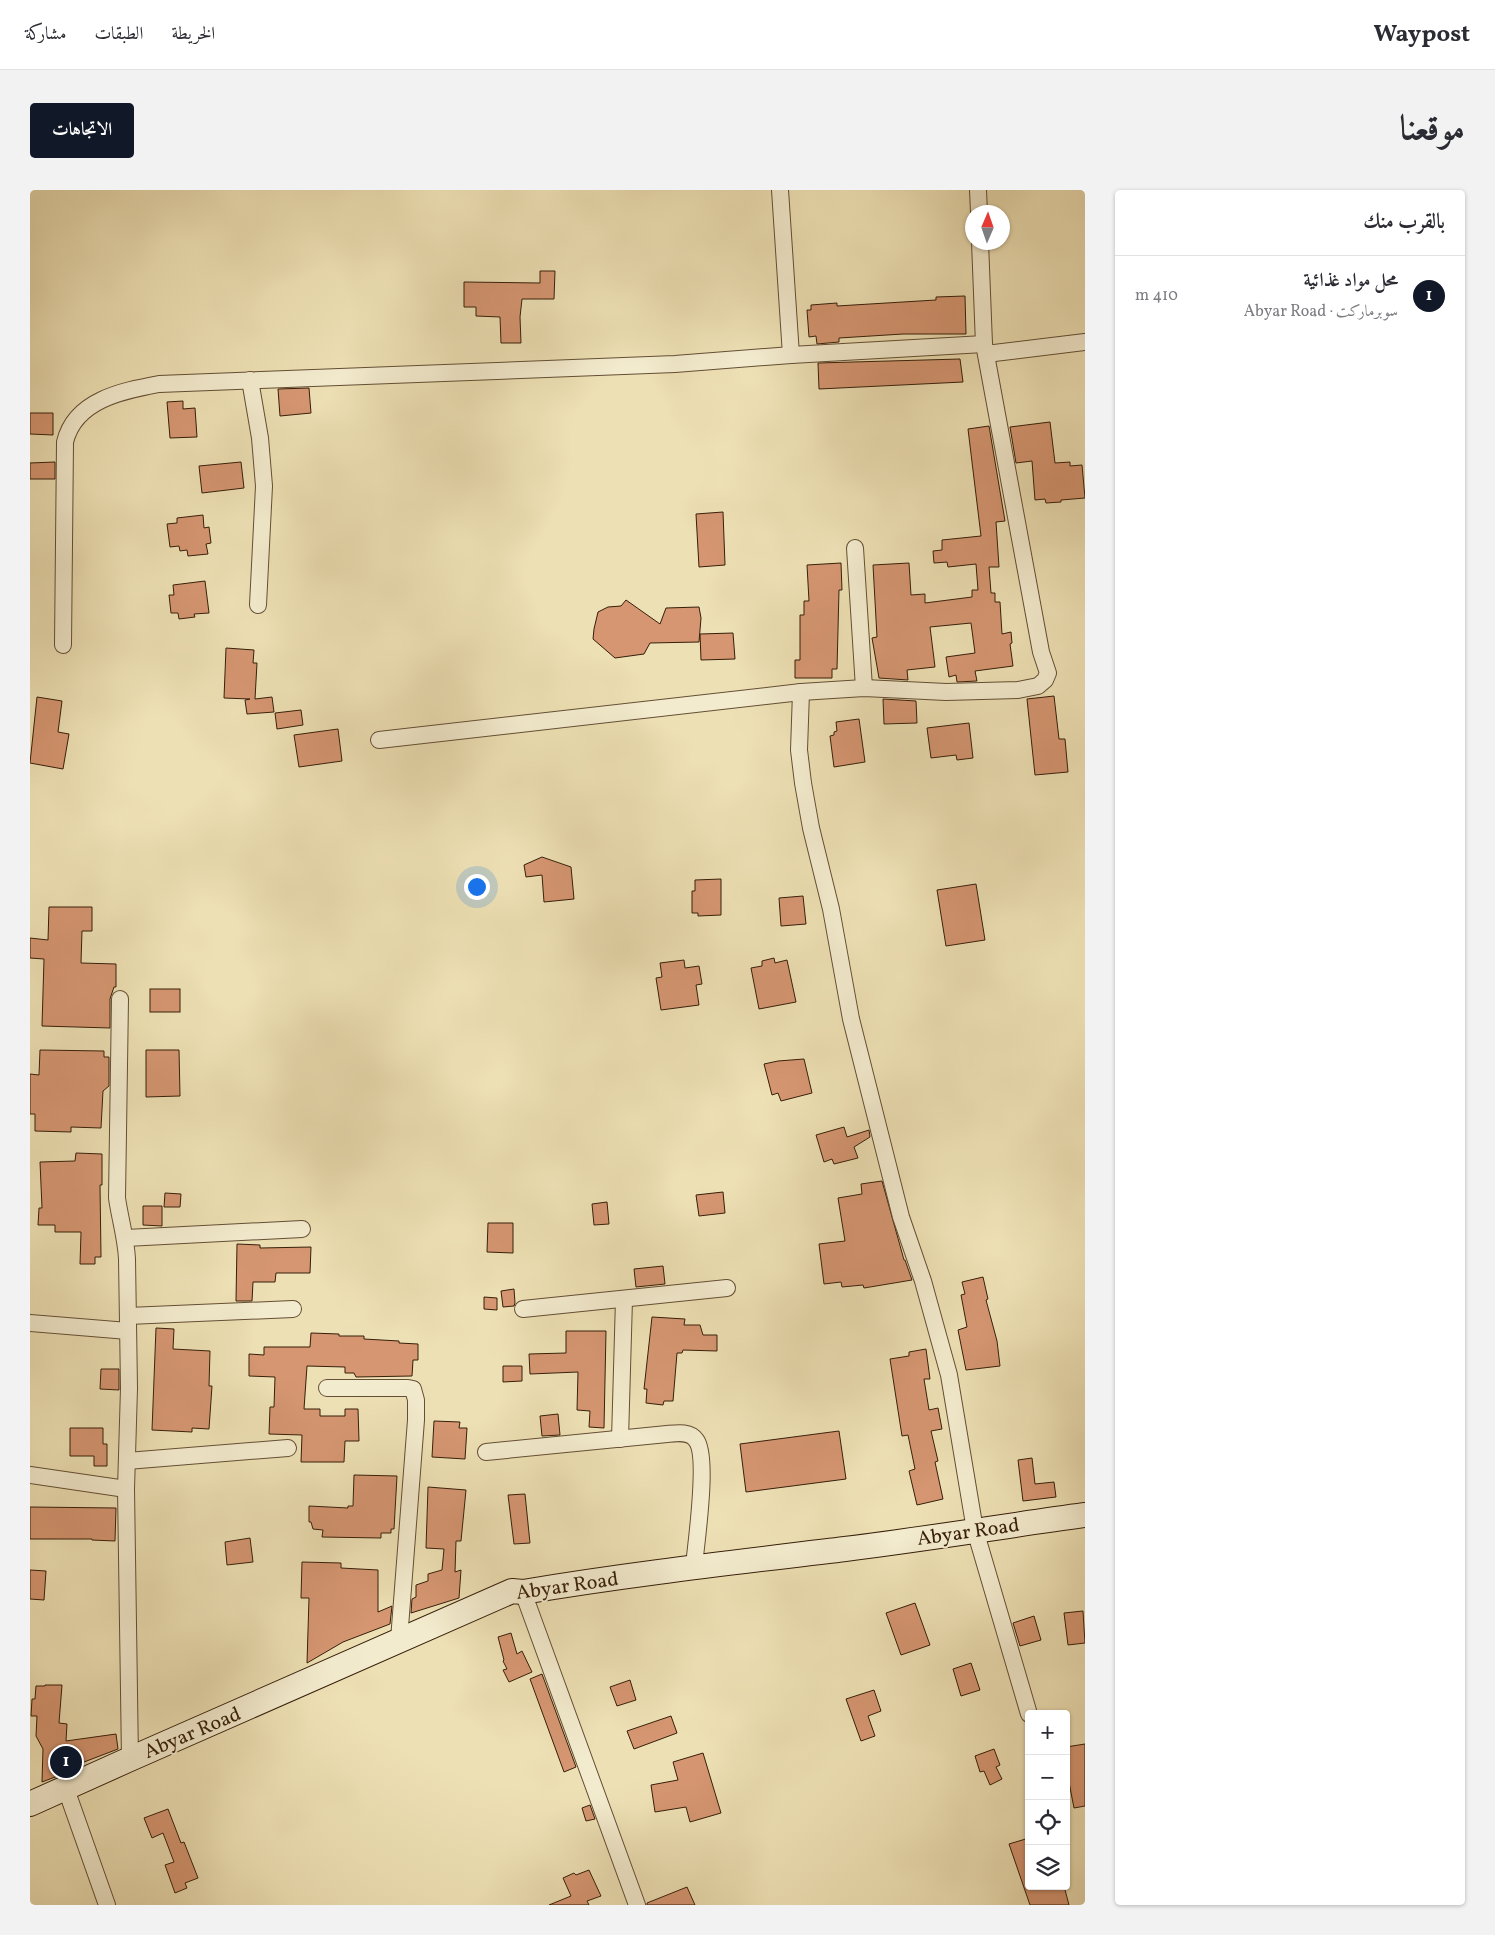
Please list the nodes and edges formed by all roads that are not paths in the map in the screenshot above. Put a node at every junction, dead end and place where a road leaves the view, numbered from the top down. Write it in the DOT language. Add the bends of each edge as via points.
graph roads {
  1 [pos="780,190"];
  2 [pos="978,190"];
  3 [pos="978,205"];
  4 [pos="980,250"];
  5 [pos="1085,342"];
  6 [pos="985,349"];
  7 [pos="791,355"];
  8 [pos="250,380"];
  9 [pos="855,548"];
  10 [pos="258,605"];
  11 [pos="63,645"];
  12 [pos="864,688"];
  13 [pos="801,692"];
  14 [pos="379,740"];
  15 [pos="120,999"];
  16 [pos="302,1229"];
  17 [pos="126,1238"];
  18 [pos="726,1288"];
  19 [pos="624,1299"];
  20 [pos="293,1309"];
  21 [pos="523,1309"];
  22 [pos="30,1323"];
  23 [pos="128,1324"];
  24 [pos="327,1388"];
  25 [pos="620,1439"];
  26 [pos="288,1448"];
  27 [pos="486,1452"];
  28 [pos="127,1462"];
  29 [pos="30,1475"];
  30 [pos="126,1489"];
  31 [pos="1085,1514"];
  32 [pos="975,1530"];
  33 [pos="694,1566"];
  34 [pos="523,1592"];
  35 [pos="399,1640"];
  36 [pos="1028,1710"];
  37 [pos="130,1759"];
  38 [pos="66,1789"];
  39 [pos="30,1804"];
  40 [pos="107,1905"];
  41 [pos="637,1905"];
  1 -- 7 [label="street"];
  2 -- 3 [label="street"];
  4 -- 6 [label="street"];
  5 -- 6 [label="street"];
  6 -- 7 [label="street"];
  6 -- 12 [label="street" via="1041,652 1048,673 1038,686 1018,690 946,692"];
  7 -- 8 [label="street" via="675,364"];
  8 -- 10 [label="street" via="264,486"];
  8 -- 11 [label="street" via="159,384 133,389 97,402 80,413 68,428 65,442"];
  9 -- 12 [label="street"];
  12 -- 13 [label="street"];
  13 -- 14 [label="street"];
  13 -- 32 [label="street" via="799,750 811,828 831,909 851,1019 901,1217 950,1375"];
  15 -- 17 [label="street" via="118,1198"];
  16 -- 17 [label="street"];
  17 -- 23 [label="street"];
  18 -- 19 [label="street"];
  19 -- 21 [label="street"];
  19 -- 25 [label="street"];
  20 -- 23 [label="street"];
  22 -- 23 [label="street"];
  23 -- 28 [label="street"];
  24 -- 35 [label="street" via="408,1388 413,1389 415,1395 416,1420"];
  25 -- 27 [label="street"];
  25 -- 33 [label="street" via="682,1433 697,1440 702,1456"];
  26 -- 28 [label="street"];
  28 -- 30 [label="street"];
  29 -- 30 [label="street"];
  30 -- 37 [label="street"];
  31 -- 32 [label="main road, Abyar Road"];
  32 -- 33 [label="main road, Abyar Road" via="848,1549"];
  32 -- 36 [label="street"];
  33 -- 34 [label="main road, Abyar Road"];
  34 -- 35 [label="main road, Abyar Road" via="512,1591"];
  34 -- 41 [label="street"];
  35 -- 37 [label="main road, Abyar Road"];
  37 -- 38 [label="main road, Abyar Road"];
  38 -- 39 [label="main road, Abyar Road"];
  38 -- 40 [label="street"];
}
